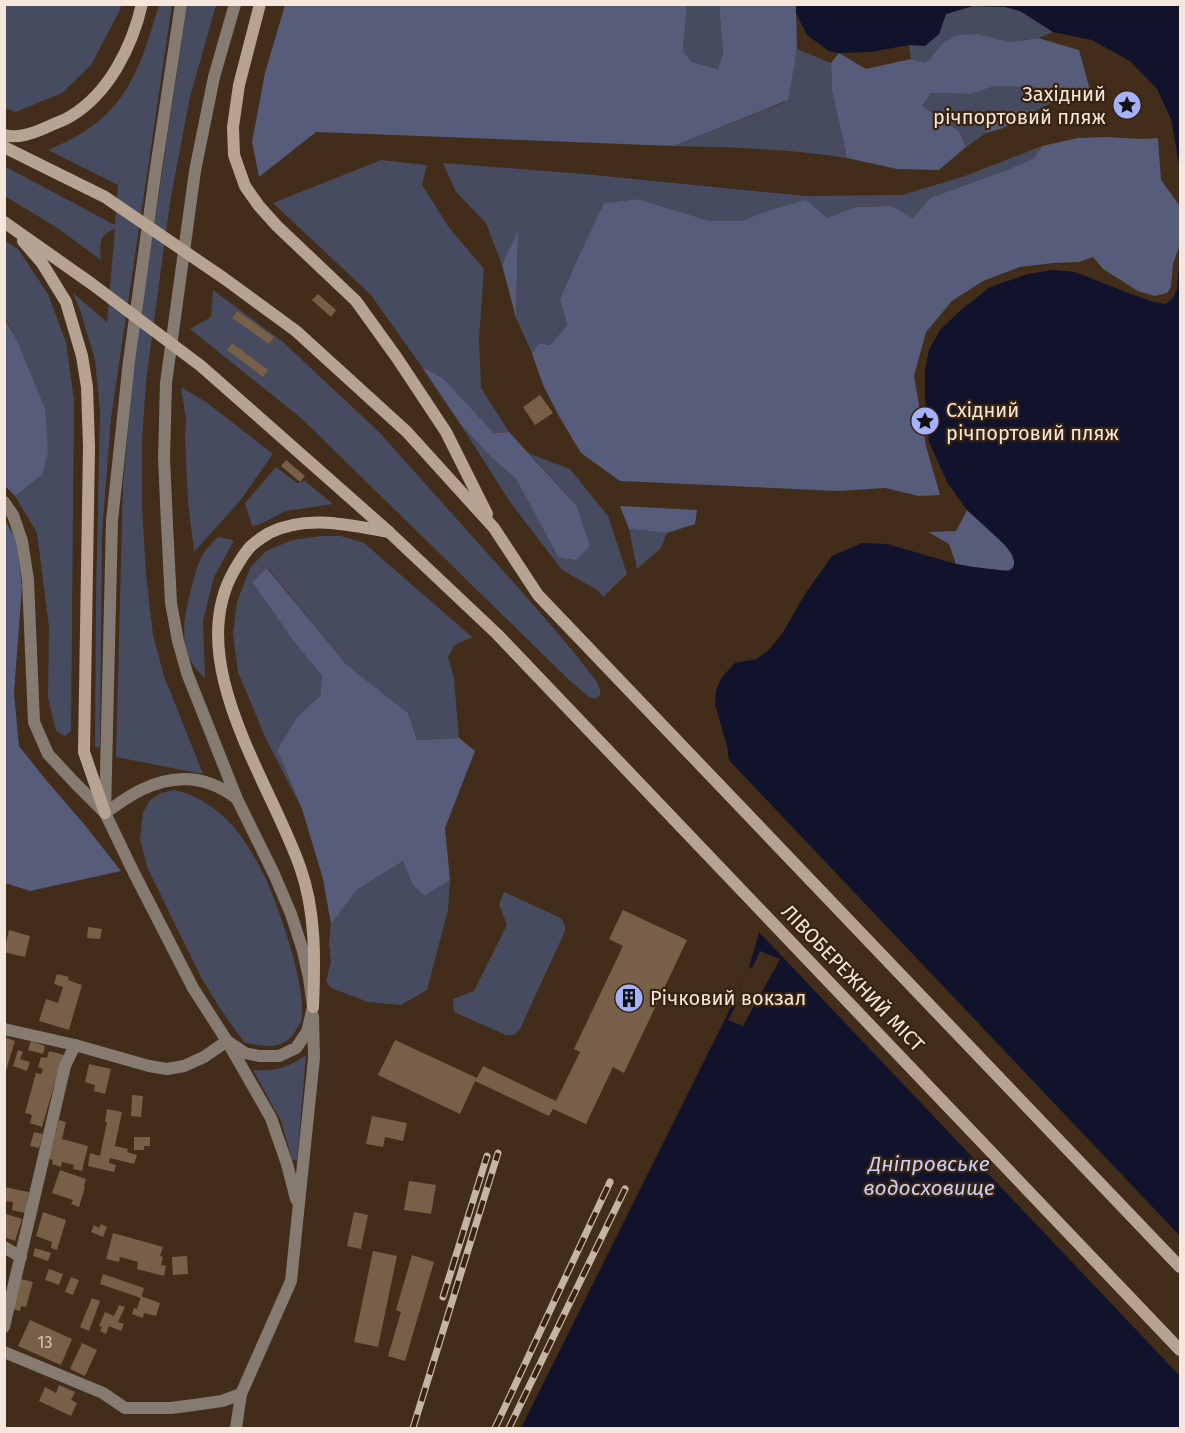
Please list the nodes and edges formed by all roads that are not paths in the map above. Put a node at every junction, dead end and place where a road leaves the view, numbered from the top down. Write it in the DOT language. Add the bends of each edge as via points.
graph roads {
  1 [pos="141,4"];
  2 [pos="181,4"];
  3 [pos="235,4"];
  4 [pos="260,4"];
  5 [pos="4,135"];
  6 [pos="4,147"];
  7 [pos="4,223"];
  8 [pos="4,501"];
  9 [pos="494,528"];
  10 [pos="389,532"];
  11 [pos="237,799"];
  12 [pos="105,813"];
  13 [pos="313,1006"];
  14 [pos="4,1029"];
  15 [pos="227,1041"];
  16 [pos="75,1045"];
  17 [pos="299,1209"];
  18 [pos="4,1247"];
  19 [pos="21,1257"];
  20 [pos="1180,1267"];
  21 [pos="4,1327"];
  22 [pos="1180,1350"];
  23 [pos="4,1352"];
  24 [pos="241,1394"];
  25 [pos="236,1428"];
  1 -- 5 [label="main road" via="123,58 101,90 71,116 32,133"];
  2 -- 12 [label="street" via="131,350 112,521"];
  3 -- 11 [label="street" via="214,77 195,171 166,384 164,458 171,603 178,640 187,673"];
  4 -- 9 [label="main road" via="233,127 234,155 245,186 277,226 356,302 446,432"];
  6 -- 9 [label="main road" via="105,197 296,331 407,432"];
  7 -- 10 [label="main road, ЛІВОБЕРЕЖНИЙ МІСТ" via="201,366"];
  7 -- 12 [label="main road" via="42,263 66,302 84,366 88,447 84,752"];
  8 -- 12 [label="street" via="22,541 28,580 34,722 48,754"];
  9 -- 20 [label="main road, ЛІВОБЕРЕЖНИЙ МІСТ" via="538,595"];
  10 -- 13 [label="main road" via="324,522 281,527 252,544 242,556 220,606 218,635 229,702 301,868 309,899 315,958"];
  10 -- 22 [label="main road, ЛІВОБЕРЕЖНИЙ МІСТ" via="497,634"];
  11 -- 12 [label="street" via="208,782 186,778 139,790"];
  11 -- 13 [label="street" via="291,914 303,951"];
  12 -- 15 [label="street" via="193,988"];
  13 -- 15 [label="street" via="307,1032 296,1048 279,1056 245,1053"];
  13 -- 17 [label="street" via="314,1058"];
  14 -- 16 [label="street"];
  15 -- 16 [label="street" via="204,1057 167,1069"];
  15 -- 17 [label="street" via="271,1118"];
  16 -- 19 [label="street" via="65,1065"];
  17 -- 24 [label="street" via="291,1281"];
  18 -- 19 [label="street"];
  19 -- 21 [label="street"];
  23 -- 24 [label="street" via="103,1393 125,1408 171,1408 222,1401"];
  24 -- 25 [label="street"];
}
